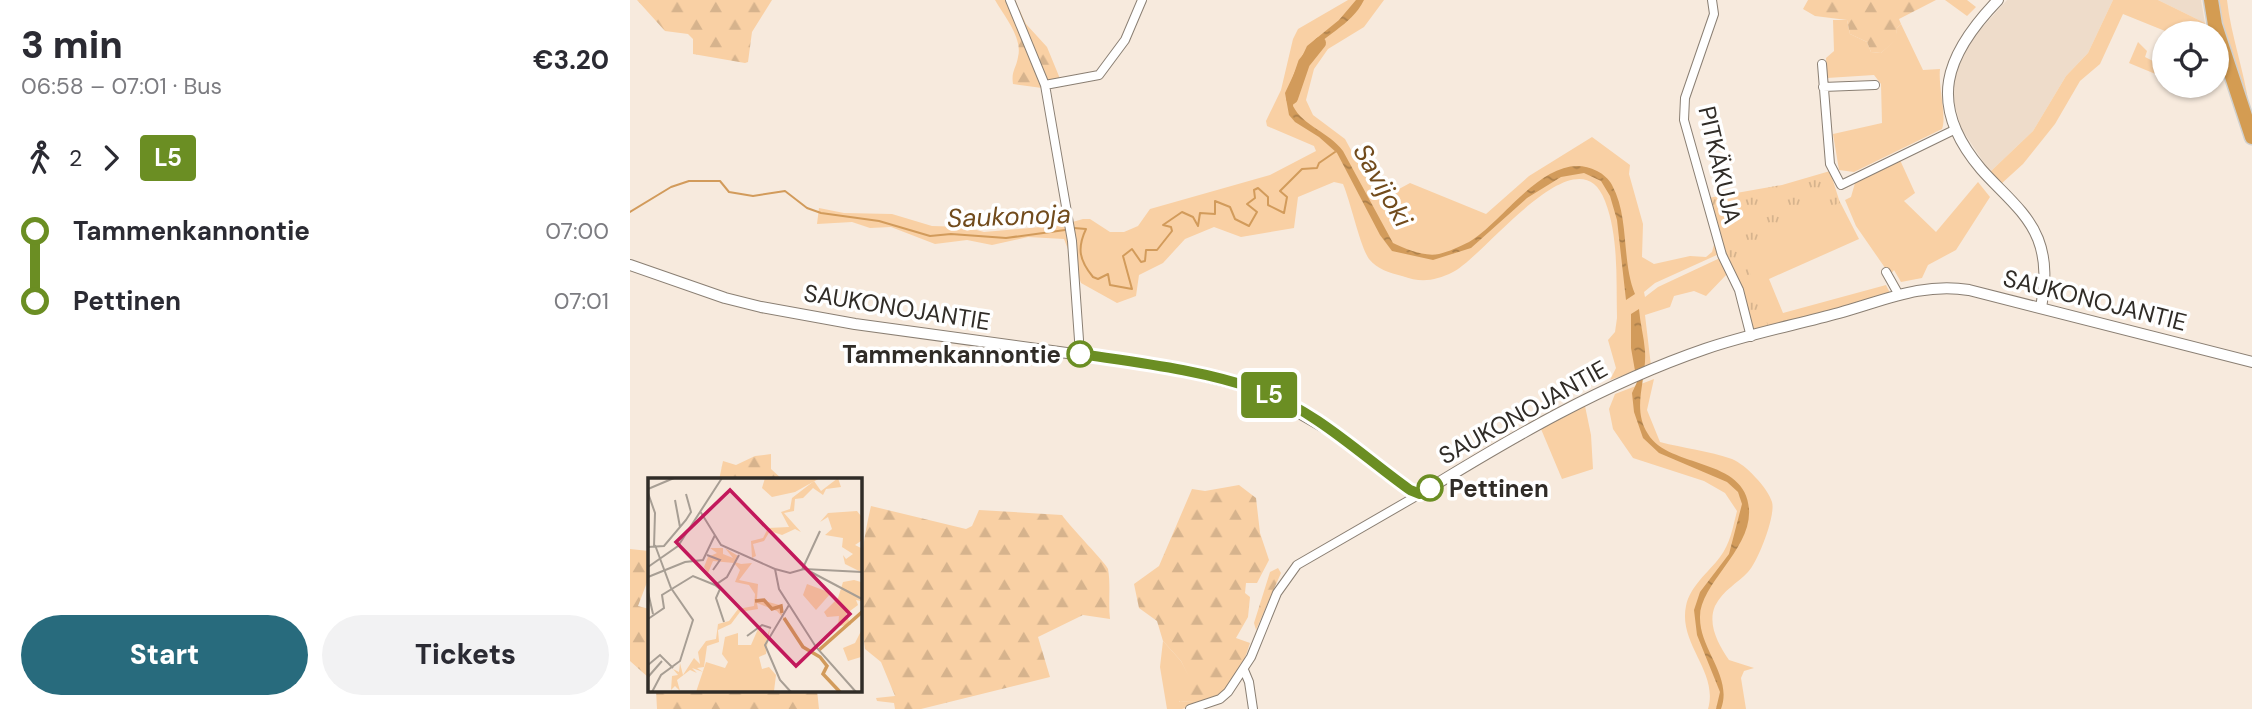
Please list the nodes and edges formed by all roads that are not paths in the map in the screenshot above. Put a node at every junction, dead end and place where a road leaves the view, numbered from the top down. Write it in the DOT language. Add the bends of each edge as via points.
graph roads {
  1 [pos="1010,0"];
  2 [pos="1142,0"];
  3 [pos="1712,0"];
  4 [pos="1998,0"];
  5 [pos="2211,0"];
  6 [pos="2215,21"];
  7 [pos="1822,65"];
  8 [pos="2229,74"];
  9 [pos="1045,85"];
  10 [pos="1875,85"];
  11 [pos="1823,87"];
  12 [pos="1956,129"];
  13 [pos="2252,137"];
  14 [pos="630,265"];
  15 [pos="1886,272"];
  16 [pos="1899,295"];
  17 [pos="2041,308"];
  18 [pos="1751,337"];
  19 [pos="1080,354"];
  20 [pos="2252,362"];
  21 [pos="1420,494"];
  22 [pos="1244,670"];
  23 [pos="1190,709"];
  24 [pos="1253,709"];
  1 -- 9 [label="street"];
  2 -- 9 [label="street" via="1125,40 1098,75"];
  3 -- 18 [label="street, PITKÄKUJA" via="1714,14 1685,98 1684,120"];
  4 -- 12 [label="street" via="1966,36 1950,67 1949,100"];
  5 -- 6 [label="highway"];
  7 -- 11 [label="street"];
  8 -- 13 [label="highway"];
  9 -- 19 [label="street" via="1070,229"];
  10 -- 11 [label="street"];
  11 -- 12 [label="street" via="1830,164 1841,184"];
  12 -- 17 [label="street" via="1978,165 2035,232 2044,262"];
  14 -- 19 [label="street, SAUKONOJANTIE" via="761,307"];
  15 -- 16 [label="street"];
  16 -- 17 [label="street, SAUKONOJANTIE" via="1954,287"];
  16 -- 18 [label="street, SAUKONOJANTIE"];
  17 -- 20 [label="street, SAUKONOJANTIE"];
  18 -- 21 [label="street, SAUKONOJANTIE" via="1651,370 1551,416"];
  19 -- 21 [label="street, SAUKONOJANTIE" via="1169,367 1259,390 1348,441 1386,474"];
  21 -- 22 [label="street" via="1297,565 1277,593"];
  22 -- 23 [label="street" via="1220,699"];
  22 -- 24 [label="street"];
}
